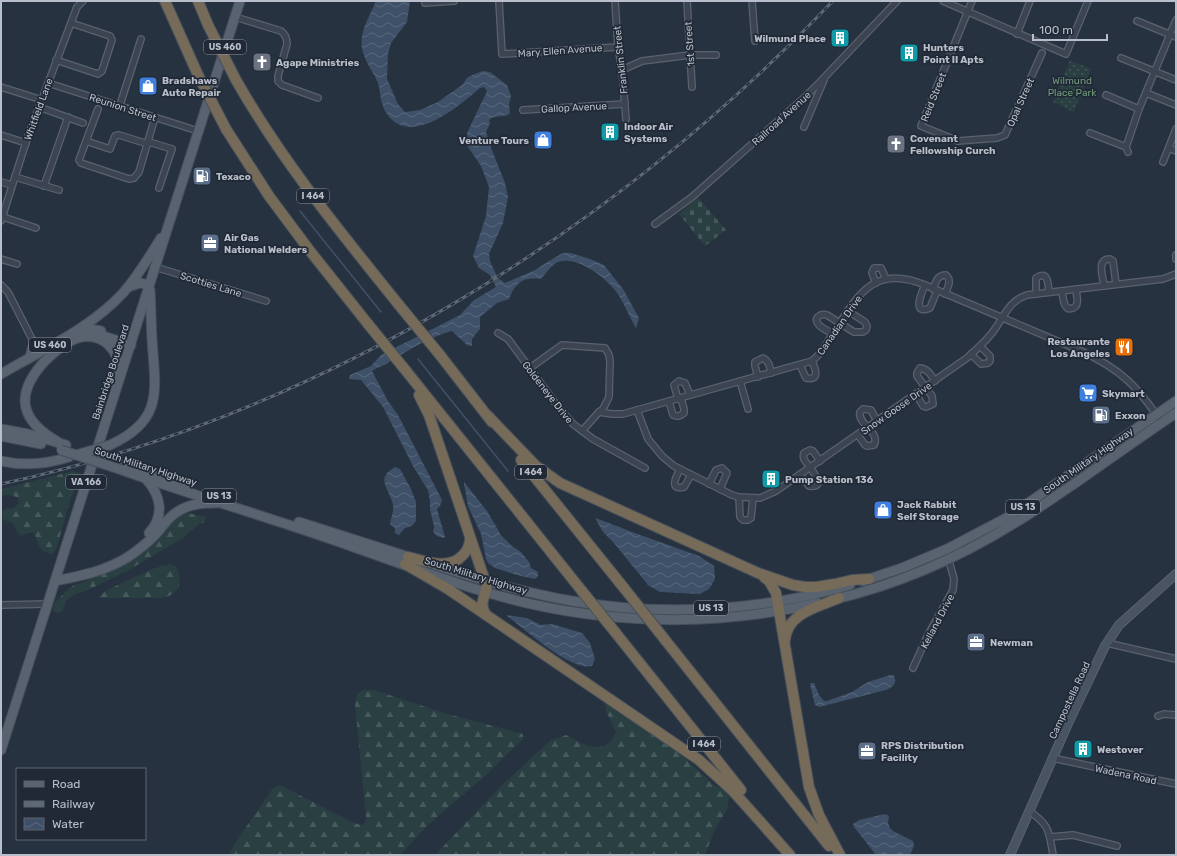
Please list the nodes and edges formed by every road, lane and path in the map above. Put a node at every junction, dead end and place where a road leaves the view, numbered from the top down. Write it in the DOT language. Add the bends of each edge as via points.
graph roads {
  1 [pos="83,1"];
  2 [pos="165,1"];
  3 [pos="198,1"];
  4 [pos="240,1"];
  5 [pos="454,1"];
  6 [pos="499,1"];
  7 [pos="615,1"];
  8 [pos="687,1"];
  9 [pos="752,1"];
  10 [pos="897,1"];
  11 [pos="943,1"];
  12 [pos="972,1"];
  13 [pos="1030,1"];
  14 [pos="1088,1"];
  15 [pos="425,3"];
  16 [pos="968,12"];
  17 [pos="235,17"];
  18 [pos="1176,20"];
  19 [pos="1137,21"];
  20 [pos="70,23"];
  21 [pos="1017,34"];
  22 [pos="1173,35"];
  23 [pos="141,39"];
  24 [pos="755,42"];
  25 [pos="618,47"];
  26 [pos="1042,53"];
  27 [pos="716,54"];
  28 [pos="690,55"];
  29 [pos="1121,58"];
  30 [pos="56,60"];
  31 [pos="622,70"];
  32 [pos="1154,72"];
  33 [pos="826,76"];
  34 [pos="1176,80"];
  35 [pos="48,83"];
  36 [pos="1,87"];
  37 [pos="692,87"];
  38 [pos="1146,93"];
  39 [pos="1106,95"];
  40 [pos="318,98"];
  41 [pos="42,100"];
  42 [pos="625,104"];
  43 [pos="1176,105"];
  44 [pos="120,106"];
  45 [pos="39,107"];
  46 [pos="98,109"];
  47 [pos="1139,109"];
  48 [pos="523,110"];
  49 [pos="68,117"];
  50 [pos="156,117"];
  51 [pos="626,119"];
  52 [pos="84,123"];
  53 [pos="920,126"];
  54 [pos="804,127"];
  55 [pos="1176,129"];
  56 [pos="198,131"];
  57 [pos="1090,133"];
  58 [pos="1,136"];
  59 [pos="86,141"];
  60 [pos="26,143"];
  61 [pos="148,143"];
  62 [pos="1169,148"];
  63 [pos="1176,151"];
  64 [pos="1163,162"];
  65 [pos="15,177"];
  66 [pos="1,182"];
  67 [pos="12,185"];
  68 [pos="44,186"];
  69 [pos="159,188"];
  70 [pos="59,190"];
  71 [pos="2,219"];
  72 [pos="655,224"];
  73 [pos="168,226"];
  74 [pos="36,228"];
  75 [pos="1176,255"];
  76 [pos="1,259"];
  77 [pos="1176,259"];
  78 [pos="16,264"];
  79 [pos="155,267"];
  80 [pos="1176,274"];
  81 [pos="886,279"];
  82 [pos="876,283"];
  83 [pos="149,284"];
  84 [pos="1116,284"];
  85 [pos="1,285"];
  86 [pos="925,285"];
  87 [pos="1104,286"];
  88 [pos="128,287"];
  89 [pos="1076,289"];
  90 [pos="935,290"];
  91 [pos="1062,291"];
  92 [pos="1049,292"];
  93 [pos="945,294"];
  94 [pos="1036,294"];
  95 [pos="266,301"];
  96 [pos="848,311"];
  97 [pos="98,315"];
  98 [pos="1003,318"];
  99 [pos="840,323"];
  100 [pos="101,331"];
  101 [pos="498,333"];
  102 [pos="833,334"];
  103 [pos="63,338"];
  104 [pos="78,338"];
  105 [pos="132,342"];
  106 [pos="34,343"];
  107 [pos="980,346"];
  108 [pos="46,347"];
  109 [pos="971,354"];
  110 [pos="30,357"];
  111 [pos="812,361"];
  112 [pos="800,365"];
  113 [pos="530,368"];
  114 [pos="407,372"];
  115 [pos="771,373"];
  116 [pos="1,374"];
  117 [pos="758,377"];
  118 [pos="935,381"];
  119 [pos="740,382"];
  120 [pos="925,388"];
  121 [pos="115,389"];
  122 [pos="916,394"];
  123 [pos="690,395"];
  124 [pos="679,398"];
  125 [pos="1176,400"];
  126 [pos="669,401"];
  127 [pos="748,409"];
  128 [pos="636,410"];
  129 [pos="599,412"];
  130 [pos="1176,413"];
  131 [pos="1156,415"];
  132 [pos="488,416"];
  133 [pos="877,421"];
  134 [pos="1162,423"];
  135 [pos="868,428"];
  136 [pos="1,429"];
  137 [pos="582,431"];
  138 [pos="858,435"];
  139 [pos="1,436"];
  140 [pos="62,446"];
  141 [pos="1,461"];
  142 [pos="820,461"];
  143 [pos="124,467"];
  144 [pos="645,468"];
  145 [pos="810,468"];
  146 [pos="680,469"];
  147 [pos="800,474"];
  148 [pos="691,475"];
  149 [pos="145,478"];
  150 [pos="709,484"];
  151 [pos="720,489"];
  152 [pos="739,497"];
  153 [pos="753,498"];
  154 [pos="224,503"];
  155 [pos="470,536"];
  156 [pos="350,542"];
  157 [pos="946,549"];
  158 [pos="948,559"];
  159 [pos="407,561"];
  160 [pos="758,573"];
  161 [pos="1176,574"];
  162 [pos="56,578"];
  163 [pos="869,579"];
  164 [pos="485,586"];
  165 [pos="839,598"];
  166 [pos="47,604"];
  167 [pos="1,605"];
  168 [pos="778,606"];
  169 [pos="487,616"];
  170 [pos="1107,643"];
  171 [pos="784,644"];
  172 [pos="1176,659"];
  173 [pos="914,668"];
  174 [pos="1176,715"];
  175 [pos="1158,716"];
  176 [pos="1,750"];
  177 [pos="1052,758"];
  178 [pos="1176,784"];
  179 [pos="1029,812"];
  180 [pos="1050,837"];
  181 [pos="1117,846"];
  182 [pos="792,855"];
  183 [pos="836,855"];
  184 [pos="840,855"];
  185 [pos="1010,855"];
  186 [pos="1053,855"];
  1 -- 20 [label="street, Whitfield Lane" via="77,7"];
  2 -- 114 [label="highway, I 464, bridge" via="198,75 226,129 269,196"];
  3 -- 132 [label="highway, I 464, bridge" via="236,80 289,165"];
  4 -- 17 [label="main road, Bainbridge Boulevard / US 460"];
  5 -- 15 [label="street"];
  6 -- 25 [label="street, Mary Ellen Avenue" via="502,54"];
  7 -- 25 [label="street, Franklin Street"];
  8 -- 28 [label="street, 1st Street"];
  9 -- 24 [label="street"];
  10 -- 33 [label="street, Railroad Avenue"];
  11 -- 16 [label="street"];
  12 -- 16 [label="street, Reid Street"];
  13 -- 21 [label="street"];
  14 -- 21 [label="street" via="1066,54"];
  16 -- 21 [label="street"];
  16 -- 53 [label="street, Reid Street"];
  17 -- 40 [label="street" via="281,30 287,44 278,82"];
  17 -- 56 [label="main road, Bainbridge Boulevard / US 460"];
  18 -- 22 [label="street"];
  19 -- 22 [label="street"];
  20 -- 30 [label="street, Whitfield Lane"];
  20 -- 30 [label="street" via="110,36 112,40 102,71 98,74"];
  22 -- 32 [label="street"];
  23 -- 44 [label="street"];
  25 -- 31 [label="street, Franklin Street"];
  26 -- 53 [label="street, Opal Street" via="1006,135 958,141"];
  27 -- 28 [label="street"];
  28 -- 31 [label="street" via="642,61"];
  28 -- 37 [label="street, 1st Street"];
  29 -- 32 [label="street"];
  30 -- 35 [label="street, Whitfield Lane"];
  31 -- 42 [label="street, Franklin Street"];
  32 -- 34 [label="street"];
  32 -- 38 [label="street"];
  33 -- 54 [label="street"];
  33 -- 72 [label="street, Railroad Avenue" via="692,197"];
  35 -- 41 [label="street, Whitfield Lane"];
  35 -- 44 [label="street, Reunion Street"];
  36 -- 41 [label="street"];
  38 -- 43 [label="street"];
  38 -- 47 [label="street"];
  39 -- 47 [label="street"];
  41 -- 45 [label="street, Whitfield Lane"];
  42 -- 48 [label="street, Gallop Avenue"];
  42 -- 51 [label="street, Franklin Street"];
  44 -- 50 [label="street, Reunion Street"];
  45 -- 49 [label="street"];
  45 -- 60 [label="street, Whitfield Lane"];
  46 -- 59 [label="street"];
  47 -- 57 [label="street" via="1127,150"];
  49 -- 52 [label="street"];
  49 -- 68 [label="street"];
  50 -- 56 [label="street, Reunion Street"];
  50 -- 61 [label="street"];
  55 -- 62 [label="street"];
  56 -- 73 [label="main road, Bainbridge Boulevard / US 460"];
  58 -- 60 [label="street"];
  59 -- 61 [label="street" via="110,149 115,136 119,135"];
  59 -- 61 [label="street" via="79,160 81,163 129,179 134,178 139,172"];
  60 -- 65 [label="street, Whitfield Lane"];
  61 -- 69 [label="street" via="172,149"];
  62 -- 63 [label="street"];
  62 -- 64 [label="street"];
  65 -- 67 [label="street, Whitfield Lane"];
  65 -- 68 [label="street"];
  66 -- 67 [label="street"];
  67 -- 71 [label="street, Whitfield Lane"];
  68 -- 70 [label="street"];
  71 -- 74 [label="street"];
  73 -- 79 [label="main road, Bainbridge Boulevard / US 460"];
  73 -- 88 [label="main road, US 460"];
  75 -- 77 [label="street"];
  76 -- 78 [label="street"];
  79 -- 83 [label="main road, Bainbridge Boulevard / US 460"];
  79 -- 95 [label="street, Scotties Lane"];
  80 -- 84 [label="street, Snow Goose Drive" via="1163,279"];
  81 -- 82 [label="street, Canadian Drive"];
  81 -- 82 [label="street" via="881,268 874,268 872,273"];
  81 -- 86 [label="street, Canadian Drive" via="908,279"];
  82 -- 96 [label="street, Canadian Drive" via="864,290"];
  83 -- 88 [label="main road" via="140,283"];
  83 -- 105 [label="main road, Bainbridge Boulevard / VA 166"];
  83 -- 141 [label="main road, US 460, bridge" via="154,399 148,415 140,426 128,436 110,445 50,462 29,464"];
  84 -- 87 [label="street, Snow Goose Drive"];
  84 -- 87 [label="street" via="1113,261 1106,259 1101,264"];
  85 -- 106 [label="street" via="8,292"];
  86 -- 90 [label="street, Canadian Drive"];
  86 -- 90 [label="street" via="918,302 922,309 930,308"];
  87 -- 89 [label="street, Snow Goose Drive"];
  88 -- 97 [label="main road, US 460"];
  89 -- 91 [label="street, Snow Goose Drive"];
  89 -- 91 [label="street" via="1077,303 1071,308 1065,305"];
  90 -- 93 [label="street, Canadian Drive"];
  90 -- 93 [label="street" via="938,278 946,275 950,281"];
  91 -- 92 [label="street, Snow Goose Drive"];
  92 -- 94 [label="street, Snow Goose Drive"];
  92 -- 94 [label="street" via="1047,278 1042,276 1036,278"];
  93 -- 98 [label="street, Canadian Drive"];
  94 -- 98 [label="street, Snow Goose Drive" via="1019,297 1011,304"];
  96 -- 99 [label="street, Canadian Drive"];
  96 -- 99 [label="street" via="865,322 866,330 854,332"];
  97 -- 100 [label="main road" via="98,326"];
  97 -- 103 [label="main road, US 460"];
  98 -- 107 [label="street, Snow Goose Drive"];
  98 -- 131 [label="street, Canadian Drive" via="1103,362 1137,388"];
  99 -- 102 [label="street, Canadian Drive"];
  99 -- 102 [label="street" via="825,314 819,314 816,321 818,324"];
  100 -- 103 [label="main road" via="90,329"];
  100 -- 105 [label="main road"];
  101 -- 113 [label="street, Goldeneye Drive" via="508,339"];
  102 -- 111 [label="street, Canadian Drive"];
  103 -- 108 [label="main road, US 460"];
  104 -- 105 [label="main road" via="96,334"];
  104 -- 121 [label="main road" via="98,338 114,350 118,363"];
  104 -- 140 [label="main road" via="61,347 47,360 31,378 25,395 30,418 38,428"];
  105 -- 121 [label="main road, Bainbridge Boulevard / VA 166"];
  106 -- 108 [label="main road"];
  106 -- 110 [label="main road"];
  107 -- 109 [label="street, Snow Goose Drive"];
  107 -- 109 [label="street" via="990,356 988,363 981,364"];
  108 -- 110 [label="main road, US 460"];
  109 -- 118 [label="street, Snow Goose Drive"];
  110 -- 116 [label="main road, US 460"];
  111 -- 112 [label="street, Canadian Drive"];
  111 -- 112 [label="street" via="816,374 810,379 806,378"];
  112 -- 115 [label="street, Canadian Drive"];
  113 -- 129 [label="street" via="562,345 605,348 610,361 609,397"];
  113 -- 137 [label="street, Goldeneye Drive" via="562,412"];
  114 -- 155 [label="highway" via="429,415"];
  114 -- 182 [label="highway, I 464, bridge"];
  115 -- 117 [label="street, Canadian Drive"];
  115 -- 117 [label="street" via="768,363 763,358 755,362"];
  117 -- 119 [label="street, Canadian Drive"];
  118 -- 120 [label="street, Snow Goose Drive"];
  118 -- 120 [label="street" via="928,371 920,368 917,376"];
  119 -- 123 [label="street, Canadian Drive"];
  119 -- 127 [label="street"];
  120 -- 122 [label="street, Snow Goose Drive"];
  120 -- 122 [label="street" via="933,400 930,406 924,406"];
  121 -- 162 [label="main road, Bainbridge Boulevard / VA 166"];
  122 -- 133 [label="street, Snow Goose Drive"];
  123 -- 124 [label="street, Canadian Drive"];
  123 -- 124 [label="street" via="685,383 679,381 674,385"];
  124 -- 126 [label="street, Canadian Drive"];
  124 -- 126 [label="street" via="684,409 681,416 673,415"];
  125 -- 131 [label="main road, South Military Highway / US 13"];
  126 -- 128 [label="street, Canadian Drive"];
  128 -- 129 [label="street, Canadian Drive" via="620,414"];
  128 -- 146 [label="street, Snow Goose Drive" via="653,447"];
  129 -- 137 [label="street"];
  130 -- 134 [label="main road, South Military Highway / US 13"];
  131 -- 134 [label="street, Canadian Drive"];
  131 -- 157 [label="main road, South Military Highway / US 13" via="1008,516"];
  132 -- 160 [label="highway" via="536,466 560,483"];
  132 -- 183 [label="highway, I 464, bridge"];
  133 -- 135 [label="street, Snow Goose Drive"];
  133 -- 135 [label="street" via="870,410 864,409 860,412"];
  134 -- 158 [label="main road, South Military Highway / US 13" via="1014,524"];
  135 -- 138 [label="street, Snow Goose Drive"];
  135 -- 138 [label="street" via="875,437 874,445 865,445"];
  136 -- 140 [label="main road, South Military Highway / US 13" via="28,434"];
  137 -- 144 [label="street, Goldeneye Drive"];
  138 -- 142 [label="street, Snow Goose Drive"];
  139 -- 140 [label="main road, South Military Highway / US 13"];
  140 -- 143 [label="main road, South Military Highway / US 13, bridge"];
  142 -- 145 [label="street, Snow Goose Drive"];
  142 -- 145 [label="street" via="813,451 806,451 803,456"];
  143 -- 149 [label="main road, South Military Highway / US 13"];
  143 -- 156 [label="main road, South Military Highway / US 13"];
  145 -- 147 [label="street, Snow Goose Drive"];
  145 -- 147 [label="street" via="818,478 813,487 809,486"];
  146 -- 148 [label="street, Snow Goose Drive"];
  146 -- 148 [label="street" via="675,480 676,487 684,487"];
  147 -- 153 [label="street, Snow Goose Drive" via="776,491"];
  148 -- 150 [label="street, Snow Goose Drive"];
  149 -- 154 [label="main road, South Military Highway / US 13"];
  149 -- 162 [label="main road" via="158,498 158,519 151,531 125,553 101,565"];
  150 -- 151 [label="street, Snow Goose Drive"];
  150 -- 151 [label="street" via="716,470 722,468 727,474"];
  151 -- 152 [label="street, Snow Goose Drive"];
  152 -- 153 [label="street, Snow Goose Drive"];
  152 -- 153 [label="street" via="740,517 743,520 751,518"];
  154 -- 156 [label="main road, South Military Highway / US 13"];
  154 -- 162 [label="main road" via="203,503 185,508 171,516 154,536 127,558 95,572"];
  155 -- 159 [label="highway" via="465,554 454,562 443,564"];
  155 -- 164 [label="highway"];
  156 -- 159 [label="main road, South Military Highway / US 13"];
  157 -- 158 [label="street, Kelland Drive"];
  157 -- 163 [label="main road, South Military Highway / US 13"];
  158 -- 165 [label="main road, South Military Highway / US 13" via="904,578"];
  158 -- 173 [label="street, Kelland Drive" via="954,579 953,590 928,635"];
  159 -- 164 [label="main road, South Military Highway / US 13"];
  159 -- 169 [label="highway"];
  160 -- 163 [label="highway" via="805,587"];
  160 -- 168 [label="highway" via="767,578 773,586"];
  161 -- 170 [label="main road, Campostella Road" via="1119,625"];
  162 -- 166 [label="main road, Bainbridge Boulevard / VA 166"];
  163 -- 168 [label="main road, South Military Highway / US 13"];
  164 -- 168 [label="main road, South Military Highway / US 13" via="629,608 666,610"];
  164 -- 169 [label="highway" via="482,606"];
  165 -- 168 [label="main road, South Military Highway / US 13"];
  165 -- 171 [label="highway" via="798,616 787,630"];
  166 -- 167 [label="street"];
  166 -- 176 [label="main road, Bainbridge Boulevard / VA 166"];
  168 -- 171 [label="highway"];
  169 -- 182 [label="highway" via="710,768"];
  170 -- 172 [label="street"];
  170 -- 177 [label="main road, Campostella Road"];
  171 -- 184 [label="highway" via="809,787 819,815"];
  174 -- 175 [label="street"];
  177 -- 178 [label="street, Wadena Road"];
  177 -- 179 [label="main road, Campostella Road"];
  179 -- 180 [label="street" via="1043,822"];
  179 -- 185 [label="main road, Campostella Road"];
  180 -- 181 [label="street" via="1073,835"];
  180 -- 186 [label="street"];
}
